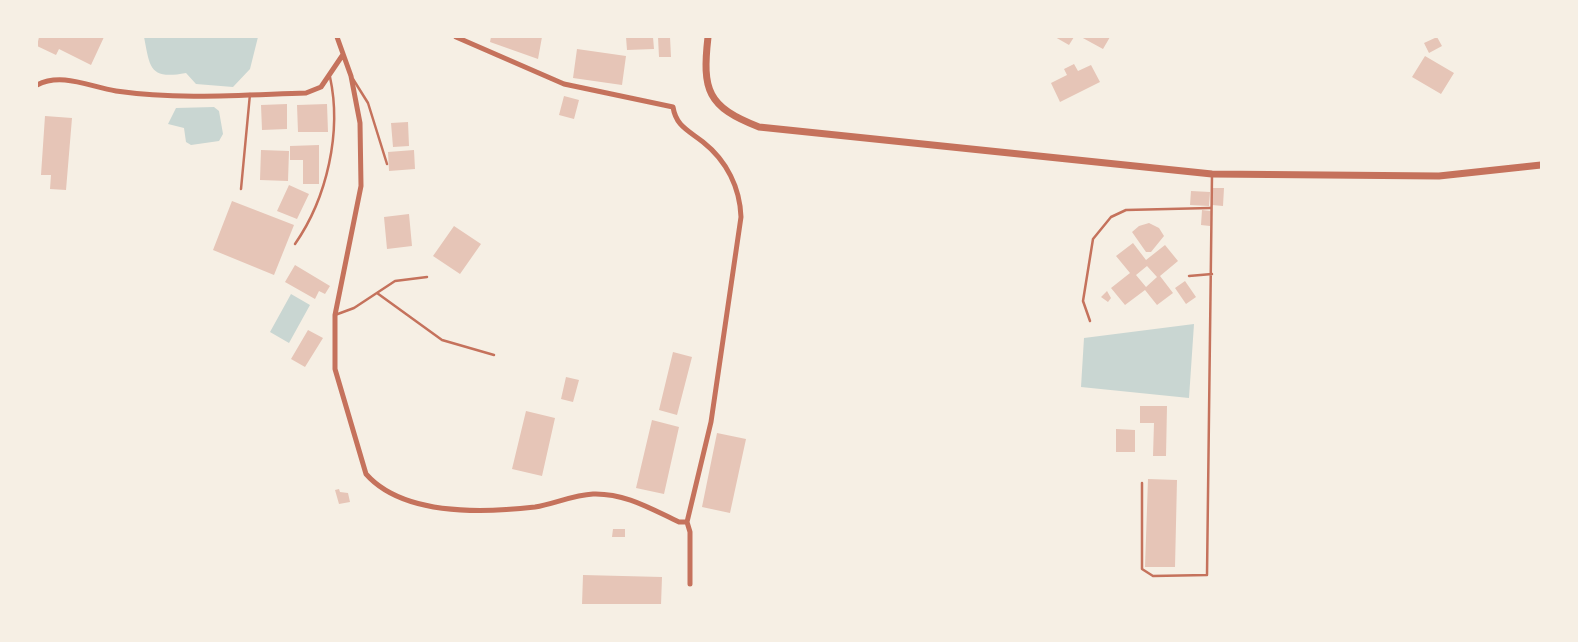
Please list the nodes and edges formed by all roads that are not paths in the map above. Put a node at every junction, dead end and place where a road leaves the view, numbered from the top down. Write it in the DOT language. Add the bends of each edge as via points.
graph roads {
  1 [pos="337,37"];
  2 [pos="456,37"];
  3 [pos="708,37"];
  4 [pos="342,56"];
  5 [pos="351,76"];
  6 [pos="330,77"];
  7 [pos="37,85"];
  8 [pos="250,94"];
  9 [pos="387,164"];
  10 [pos="1541,165"];
  11 [pos="1212,174"];
  12 [pos="242,189"];
  13 [pos="1212,208"];
  14 [pos="295,244"];
  15 [pos="1212,274"];
  16 [pos="1189,276"];
  17 [pos="427,277"];
  18 [pos="377,293"];
  19 [pos="335,315"];
  20 [pos="1090,321"];
  21 [pos="494,355"];
  22 [pos="1142,483"];
  23 [pos="687,522"];
  24 [pos="690,584"];
  1 -- 4 [label="street"];
  2 -- 23 [label="street" via="564,84 673,107 678,124 706,144 740,194 741,217 711,422"];
  3 -- 11 [label="street" via="708,92 718,106 759,127"];
  4 -- 5 [label="street"];
  4 -- 6 [label="street"];
  5 -- 9 [label="lane" via="368,103"];
  5 -- 19 [label="street" via="360,123 361,186"];
  6 -- 8 [label="street" via="306,93"];
  6 -- 14 [label="lane" via="336,102 329,155 318,204"];
  7 -- 8 [label="street" via="62,79 161,96"];
  8 -- 12 [label="lane"];
  10 -- 11 [label="street" via="1439,176"];
  11 -- 13 [label="lane"];
  13 -- 15 [label="lane"];
  13 -- 20 [label="lane" via="1126,210 1111,217 1093,239 1083,302"];
  15 -- 16 [label="lane"];
  15 -- 22 [label="lane" via="1206,575 1153,576 1142,569"];
  17 -- 18 [label="lane" via="395,281"];
  18 -- 19 [label="lane"];
  18 -- 21 [label="lane" via="442,340"];
  19 -- 23 [label="street" via="335,369 366,474 376,485 415,503 460,509 535,506 592,494 617,496"];
  23 -- 24 [label="street"];
}
